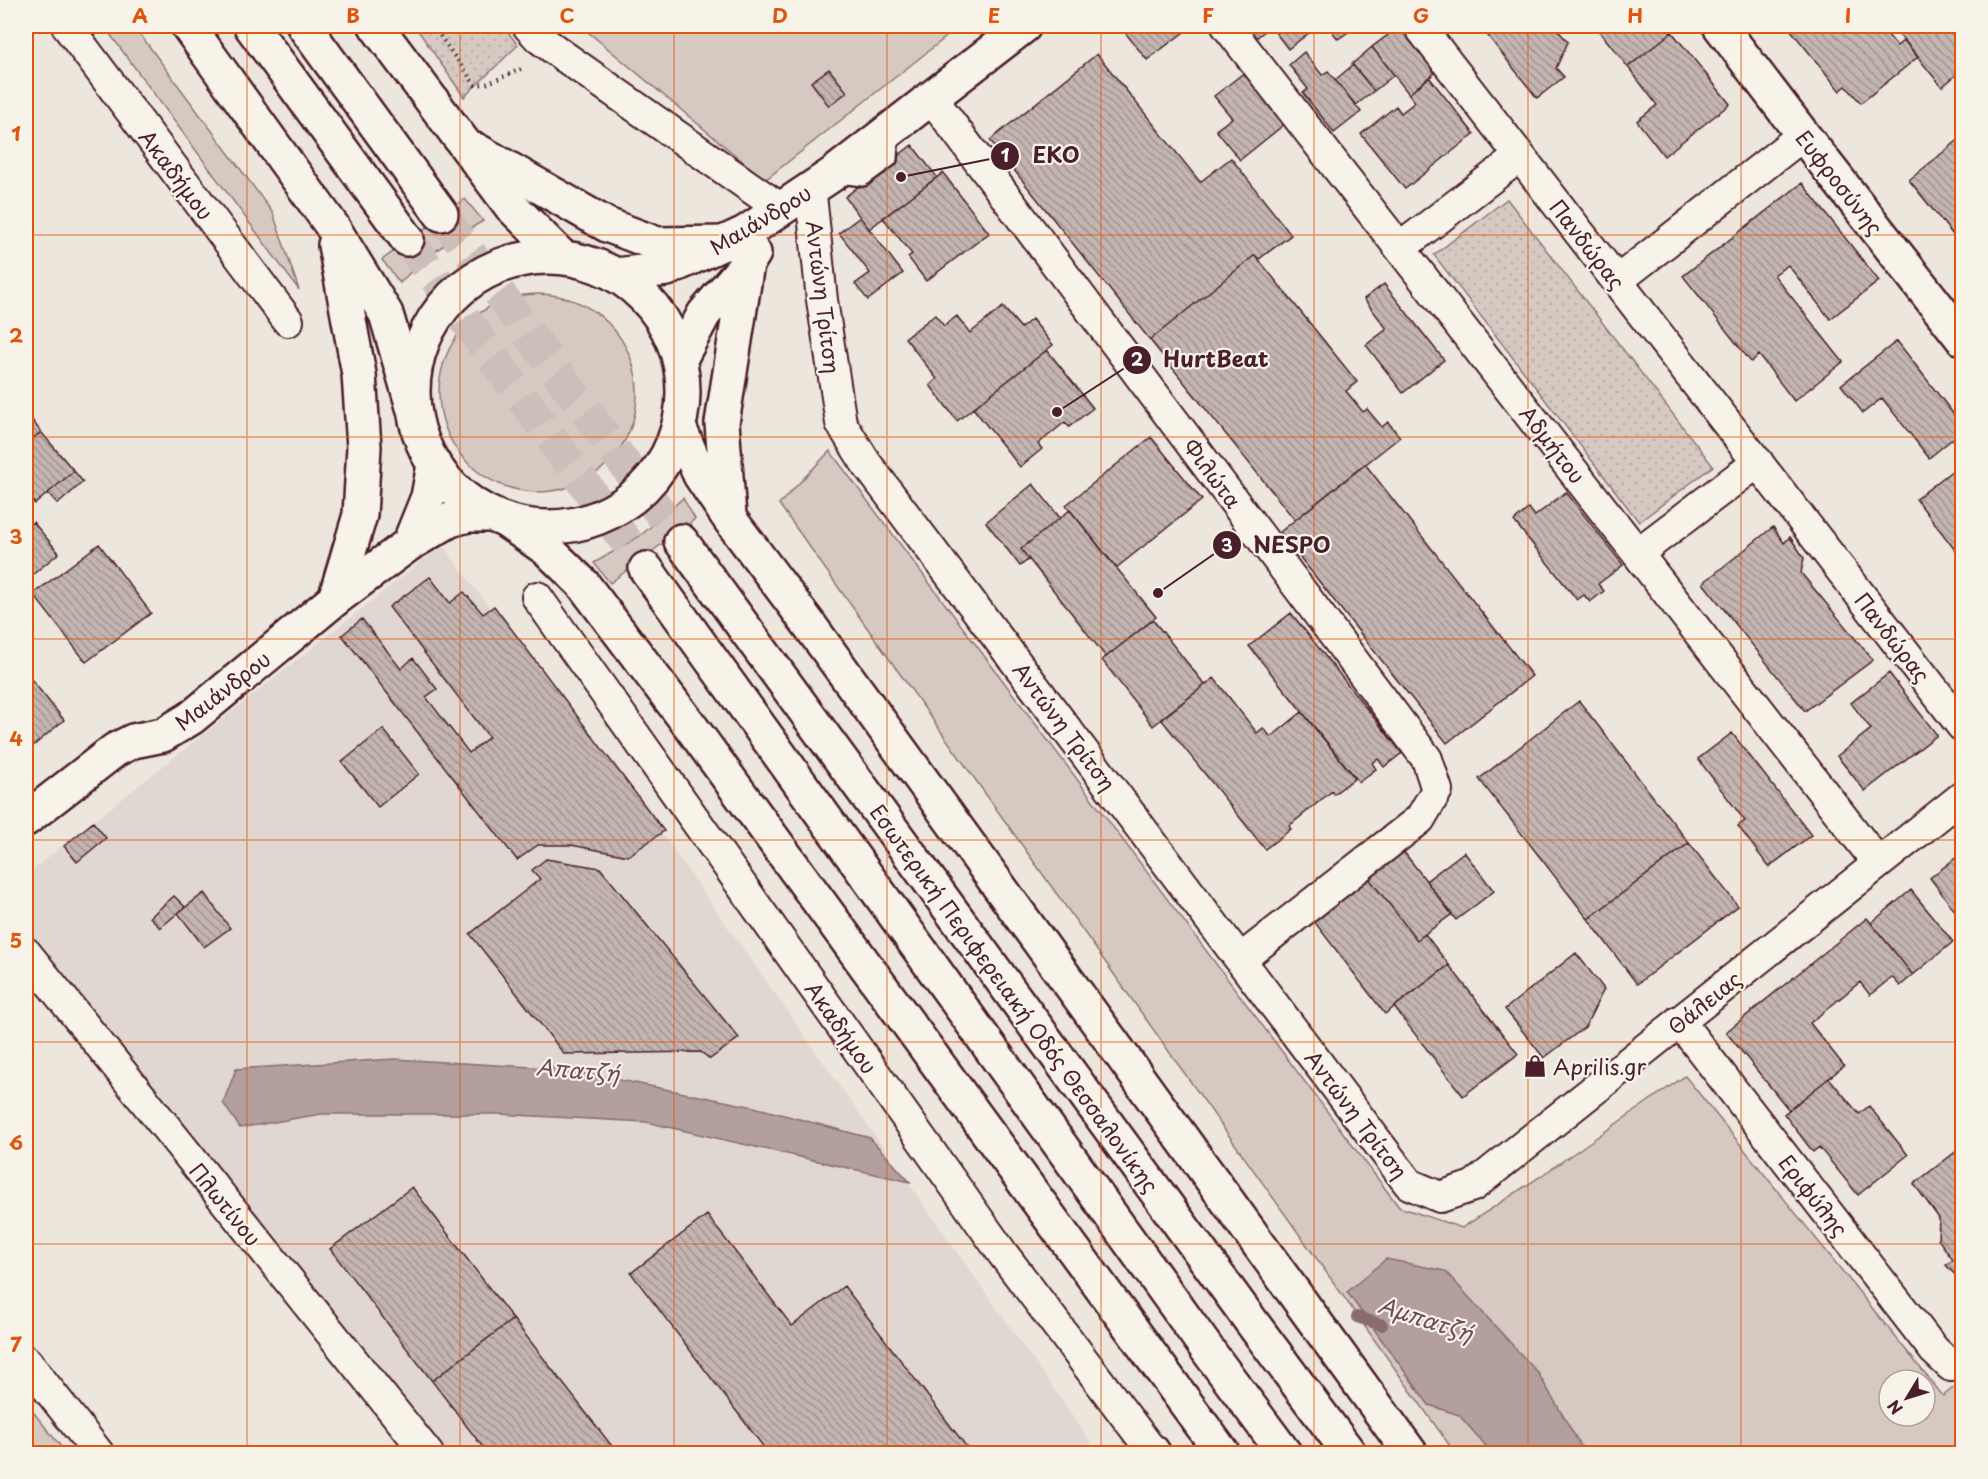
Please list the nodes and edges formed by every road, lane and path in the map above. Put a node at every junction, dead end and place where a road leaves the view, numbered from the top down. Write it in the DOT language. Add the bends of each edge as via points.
graph roads {
  1 [pos="67,26"];
  2 [pos="188,26"];
  3 [pos="252,26"];
  4 [pos="304,26"];
  5 [pos="376,26"];
  6 [pos="433,26"];
  7 [pos="1227,26"];
  8 [pos="1419,26"];
  9 [pos="1720,26"];
  10 [pos="540,30"];
  11 [pos="1008,30"];
  12 [pos="522,68"];
  13 [pos="931,98"];
  14 [pos="1803,135"];
  15 [pos="462,142"];
  16 [pos="890,144"];
  17 [pos="1520,156"];
  18 [pos="831,182"];
  19 [pos="781,209"];
  20 [pos="441,214"];
  21 [pos="332,226"];
  22 [pos="407,239"];
  23 [pos="1400,248"];
  24 [pos="737,253"];
  25 [pos="561,256"];
  26 [pos="616,275"];
  27 [pos="1617,281"];
  28 [pos="288,321"];
  29 [pos="1962,338"];
  30 [pos="680,359"];
  31 [pos="413,406"];
  32 [pos="680,427"];
  33 [pos="1758,462"];
  34 [pos="434,465"];
  35 [pos="498,518"];
  36 [pos="729,518"];
  37 [pos="681,541"];
  38 [pos="409,544"];
  39 [pos="1638,553"];
  40 [pos="646,569"];
  41 [pos="537,597"];
  42 [pos="335,599"];
  43 [pos="1962,726"];
  44 [pos="1962,797"];
  45 [pos="26,819"];
  46 [pos="1878,863"];
  47 [pos="26,953"];
  48 [pos="1241,959"];
  49 [pos="1679,1022"];
  50 [pos="1440,1197"];
  51 [pos="26,1361"];
  52 [pos="1957,1363"];
  53 [pos="1151,1453"];
  54 [pos="99,1454"];
  55 [pos="428,1454"];
  56 [pos="1223,1454"];
  57 [pos="1285,1454"];
  58 [pos="1350,1454"];
  59 [pos="1411,1454"];
  1 -- 28 [label="street, Ακαδήμου"];
  2 -- 21 [label="main road"];
  3 -- 22 [label="main road"];
  4 -- 20 [label="main road"];
  5 -- 15 [label="main road"];
  6 -- 12 [label="path" via="475,85"];
  7 -- 23 [label="street, Αδμήτου"];
  8 -- 17 [label="street, Πανδώρας"];
  9 -- 14 [label="main road, Ευφροσύνης"];
  10 -- 19 [label="street, Αντώνη Τρίτση"];
  11 -- 13 [label="main road, Μαιάνδρου"];
  13 -- 18 [label="main road, Μαιάνδρου"];
  13 -- 48 [label="street, Φιλώτα" via="1427,759 1437,790 1420,819"];
  14 -- 27 [label="street"];
  14 -- 29 [label="main road, Ευφροσύνης"];
  15 -- 24 [label="main road" via="619,230 657,244"];
  15 -- 25 [label="main road" via="511,206"];
  16 -- 18 [label="lane" via="889,159 863,178"];
  17 -- 23 [label="street"];
  17 -- 27 [label="street, Πανδώρας"];
  18 -- 19 [label="main road, Μαιάνδρου"];
  18 -- 24 [label="main road, Μαιάνδρου" via="757,247"];
  18 -- 48 [label="street, Αντώνη Τρίτση" via="822,300 841,423 866,463"];
  19 -- 24 [label="main road, Μαιάνδρου"];
  21 -- 31 [label="main road" via="386,314"];
  21 -- 42 [label="main road" via="359,374 364,447 360,515"];
  23 -- 39 [label="street, Αδμήτου"];
  24 -- 26 [label="main road, Μαιάνδρου" via="667,269"];
  24 -- 30 [label="main road, Μαιάνδρου"];
  24 -- 36 [label="main road" via="722,423"];
  25 -- 26 [label="main road"];
  25 -- 31 [label="main road" via="509,262 481,273 449,298 419,348"];
  26 -- 30 [label="main road" via="645,297 656,311 667,326"];
  27 -- 33 [label="street, Πανδώρας"];
  30 -- 32 [label="main road"];
  31 -- 34 [label="main road" via="420,437"];
  32 -- 35 [label="main road" via="668,457 643,490 609,514 570,527 537,528"];
  32 -- 36 [label="main road" via="700,475"];
  33 -- 39 [label="street"];
  33 -- 43 [label="street, Πανδώρας"];
  34 -- 35 [label="main road" via="458,494"];
  34 -- 38 [label="main road" via="428,496"];
  35 -- 38 [label="main road, Μαιάνδρου" via="468,515 450,520"];
  35 -- 56 [label="main road" via="548,550 583,584"];
  36 -- 59 [label="main road"];
  37 -- 58 [label="main road, Εσωτερική Περιφερειακή Οδός Θεσσαλονίκης"];
  38 -- 42 [label="main road, Μαιάνδρου"];
  39 -- 46 [label="street, Αδμήτου"];
  40 -- 57 [label="main road"];
  41 -- 53 [label="street, Ακαδήμου" via="1003,1254"];
  42 -- 45 [label="main road, Μαιάνδρου" via="191,718 164,735 133,741 116,750"];
  44 -- 46 [label="street, Θάλειας"];
  46 -- 49 [label="street, Θάλειας"];
  47 -- 55 [label="street, Πλωτίνου"];
  48 -- 50 [label="street, Αντώνη Τρίτση" via="1409,1184"];
  49 -- 50 [label="street, Θάλειας" via="1473,1186"];
  49 -- 52 [label="street, Εριφύλης" via="1934,1350"];
  51 -- 54 [label="street"];
}
